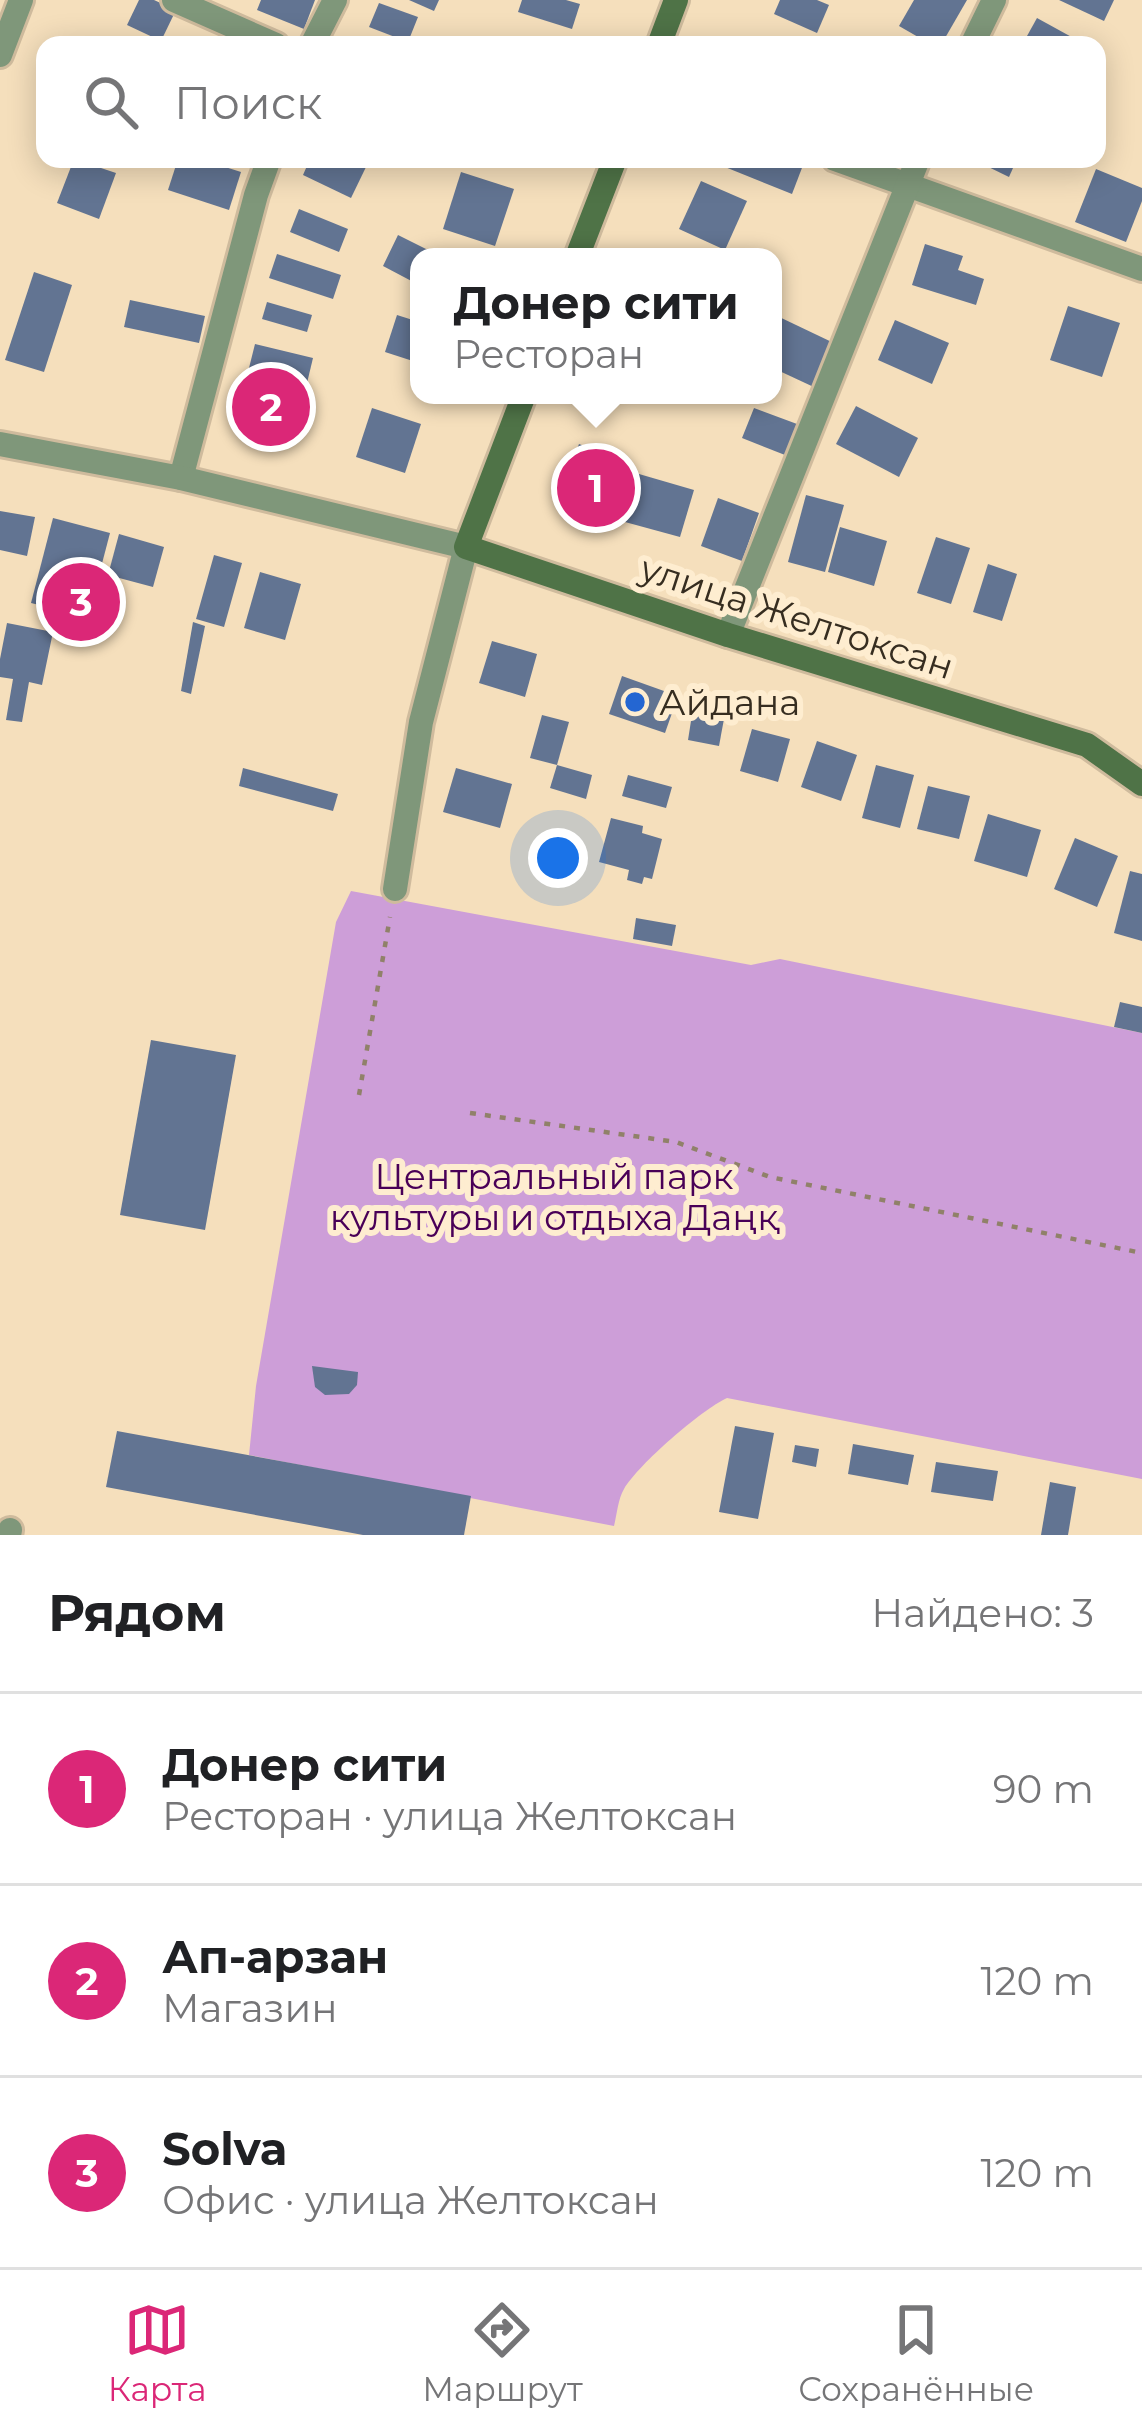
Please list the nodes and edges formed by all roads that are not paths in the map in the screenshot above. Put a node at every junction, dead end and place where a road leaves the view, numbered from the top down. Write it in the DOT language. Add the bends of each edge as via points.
graph roads {
  1 [pos="21,0"];
  2 [pos="174,0"];
  3 [pos="334,0"];
  4 [pos="676,0"];
  5 [pos="994,0"];
  6 [pos="256,36"];
  7 [pos="316,36"];
  8 [pos="662,36"];
  9 [pos="977,36"];
  10 [pos="0,55"];
  11 [pos="266,168"];
  12 [pos="611,168"];
  13 [pos="860,168"];
  14 [pos="914,168"];
  15 [pos="906,185"];
  16 [pos="580,248"];
  17 [pos="1142,269"];
  18 [pos="521,404"];
  19 [pos="0,444"];
  20 [pos="181,478"];
  21 [pos="466,547"];
  22 [pos="728,635"];
  23 [pos="1142,784"];
  24 [pos="395,890"];
  1 -- 10 [label="street"];
  2 -- 6 [label="street"];
  3 -- 7 [label="street"];
  4 -- 8 [label="main road"];
  5 -- 9 [label="street"];
  11 -- 20 [label="street"];
  12 -- 16 [label="main road"];
  13 -- 15 [label="street"];
  14 -- 15 [label="street"];
  15 -- 17 [label="street"];
  15 -- 22 [label="street"];
  18 -- 21 [label="main road"];
  19 -- 20 [label="street, улица Желтоксан"];
  20 -- 21 [label="street, улица Желтоксан"];
  21 -- 22 [label="main road, улица Желтоксан"];
  21 -- 24 [label="street" via="422,722"];
  22 -- 23 [label="main road, улица Желтоксан" via="1087,745"];
}
